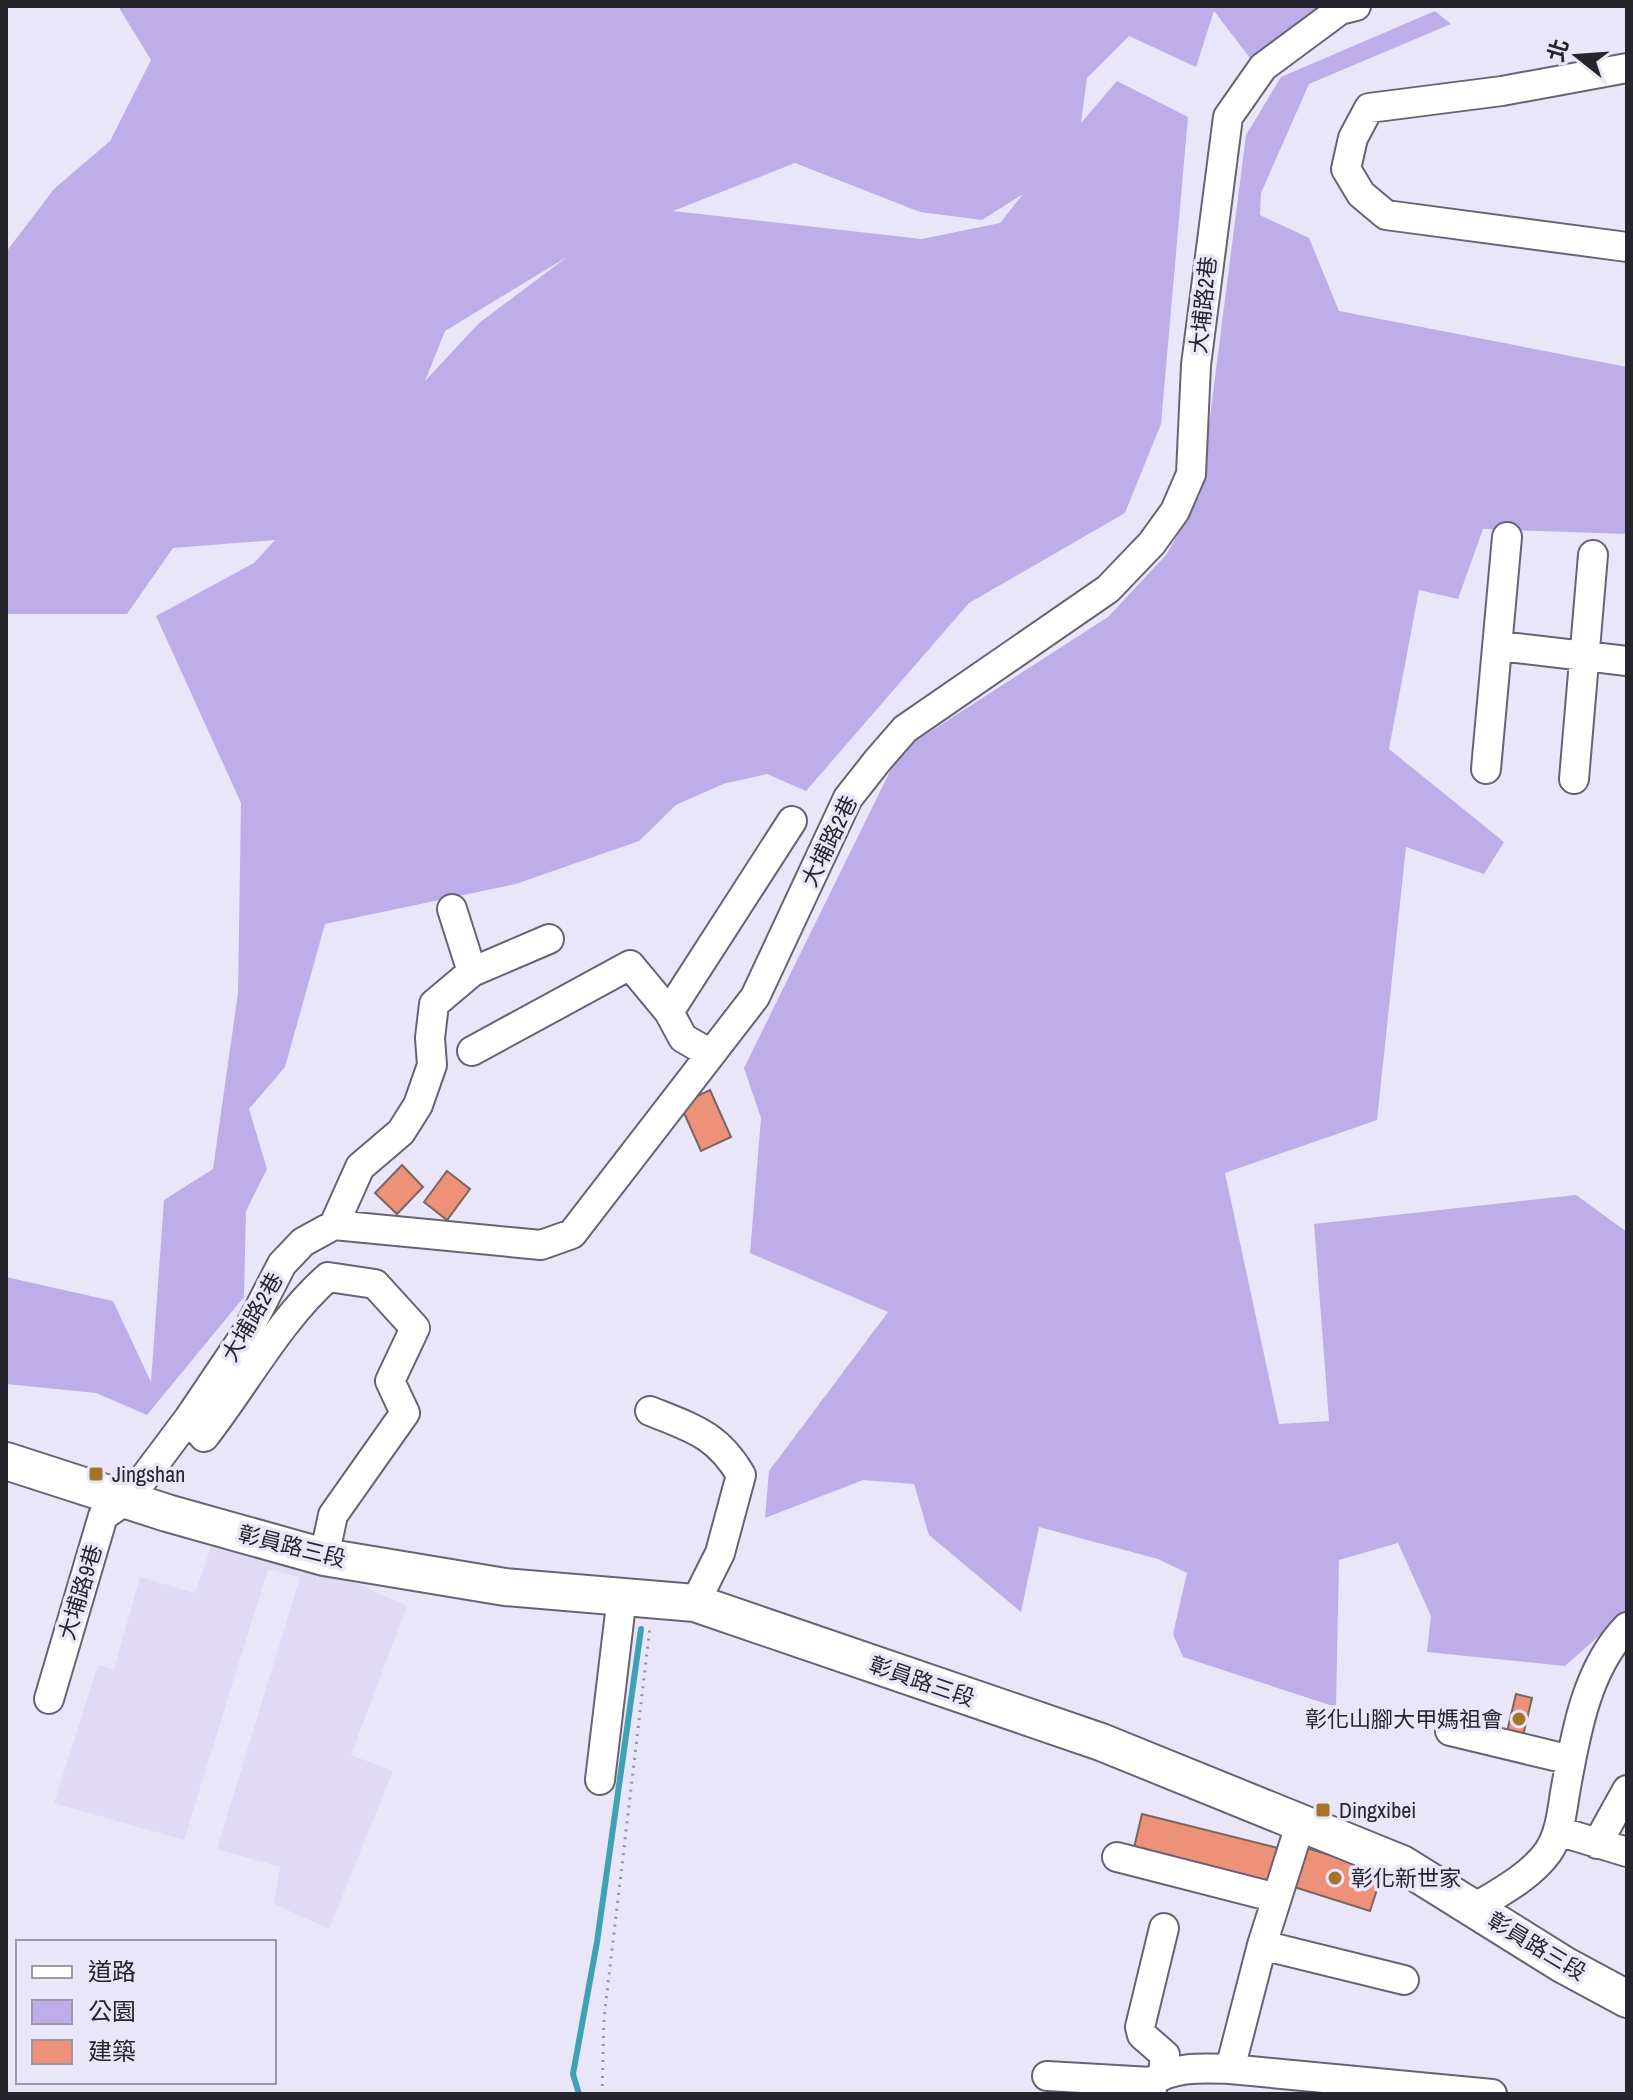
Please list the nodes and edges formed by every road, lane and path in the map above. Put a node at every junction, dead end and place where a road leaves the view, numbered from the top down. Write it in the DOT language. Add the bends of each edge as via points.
graph roads {
  1 [pos="1356,6"];
  2 [pos="1627,68"];
  3 [pos="1627,247"];
  4 [pos="1507,537"];
  5 [pos="1593,555"];
  6 [pos="1499,646"];
  7 [pos="1585,656"];
  8 [pos="1627,661"];
  9 [pos="1486,769"];
  10 [pos="1574,779"];
  11 [pos="792,821"];
  12 [pos="452,909"];
  13 [pos="549,939"];
  14 [pos="472,972"];
  15 [pos="669,1012"];
  16 [pos="472,1051"];
  17 [pos="709,1053"];
  18 [pos="334,1225"];
  19 [pos="650,1411"];
  20 [pos="189,1418"];
  21 [pos="6,1461"];
  22 [pos="129,1498"];
  23 [pos="324,1557"];
  24 [pos="637,1598"];
  25 [pos="695,1603"];
  26 [pos="1627,1627"];
  27 [pos="49,1699"];
  28 [pos="1450,1731"];
  29 [pos="1571,1760"];
  30 [pos="600,1780"];
  31 [pos="1627,1790"];
  32 [pos="1301,1822"];
  33 [pos="1558,1831"];
  34 [pos="1597,1844"];
  35 [pos="1627,1852"];
  36 [pos="1117,1857"];
  37 [pos="1277,1898"];
  38 [pos="1474,1908"];
  39 [pos="1164,1928"];
  40 [pos="1262,1945"];
  41 [pos="1404,1980"];
  42 [pos="1627,1999"];
  43 [pos="1230,2069"];
  44 [pos="1047,2076"];
  45 [pos="1155,2083"];
  46 [pos="1334,2086"];
  47 [pos="602,2094"];
  48 [pos="1492,2094"];
  1 -- 17 [label="street, 大埔路2巷" via="1340,10 1263,67 1228,117 1196,365 1191,474 1175,511 1108,589 905,729 878,760 848,798 755,997"];
  2 -- 3 [label="street" via="1369,108 1353,138 1346,169 1361,194 1386,215"];
  4 -- 6 [label="street"];
  5 -- 7 [label="street"];
  6 -- 7 [label="street"];
  6 -- 9 [label="street"];
  7 -- 8 [label="street"];
  7 -- 10 [label="street"];
  11 -- 15 [label="street"];
  12 -- 14 [label="street"];
  13 -- 14 [label="street"];
  14 -- 18 [label="street" via="434,1004 432,1065 418,1105 401,1132 360,1167"];
  15 -- 16 [label="street" via="630,965"];
  15 -- 17 [label="street" via="683,1038"];
  17 -- 18 [label="street, 大埔路2巷" via="572,1234 541,1245"];
  18 -- 20 [label="street, 大埔路2巷" via="303,1242 282,1264 247,1332"];
  19 -- 25 [label="street" via="708,1434 741,1475 720,1553"];
  20 -- 22 [label="street, 大埔路2巷"];
  20 -- 23 [label="street" via="204,1437 301,1301 328,1277 375,1284 415,1328 390,1381 405,1413 333,1515"];
  21 -- 22 [label="main road, 彰員路三段"];
  22 -- 23 [label="main road, 彰員路三段"];
  22 -- 27 [label="street, 大埔路9巷" via="103,1516"];
  23 -- 24 [label="main road, 彰員路三段" via="505,1587"];
  24 -- 25 [label="main road, 彰員路三段"];
  24 -- 30 [label="street"];
  24 -- 47 [label="path"];
  25 -- 32 [label="main road, 彰員路三段" via="1101,1742"];
  26 -- 29 [label="street" via="1593,1677"];
  28 -- 29 [label="street"];
  29 -- 33 [label="street"];
  31 -- 34 [label="street"];
  32 -- 37 [label="street"];
  32 -- 38 [label="main road, 彰員路三段" via="1402,1864"];
  33 -- 34 [label="street"];
  33 -- 38 [label="street" via="1547,1853 1513,1884"];
  34 -- 35 [label="street"];
  36 -- 37 [label="street"];
  37 -- 40 [label="street"];
  38 -- 42 [label="main road, 彰員路三段"];
  39 -- 45 [label="street" via="1140,2027 1165,2055"];
  40 -- 41 [label="street"];
  40 -- 43 [label="street"];
  43 -- 45 [label="street" via="1198,2068"];
  43 -- 46 [label="street"];
  44 -- 45 [label="street"];
  46 -- 48 [label="street"];
}
